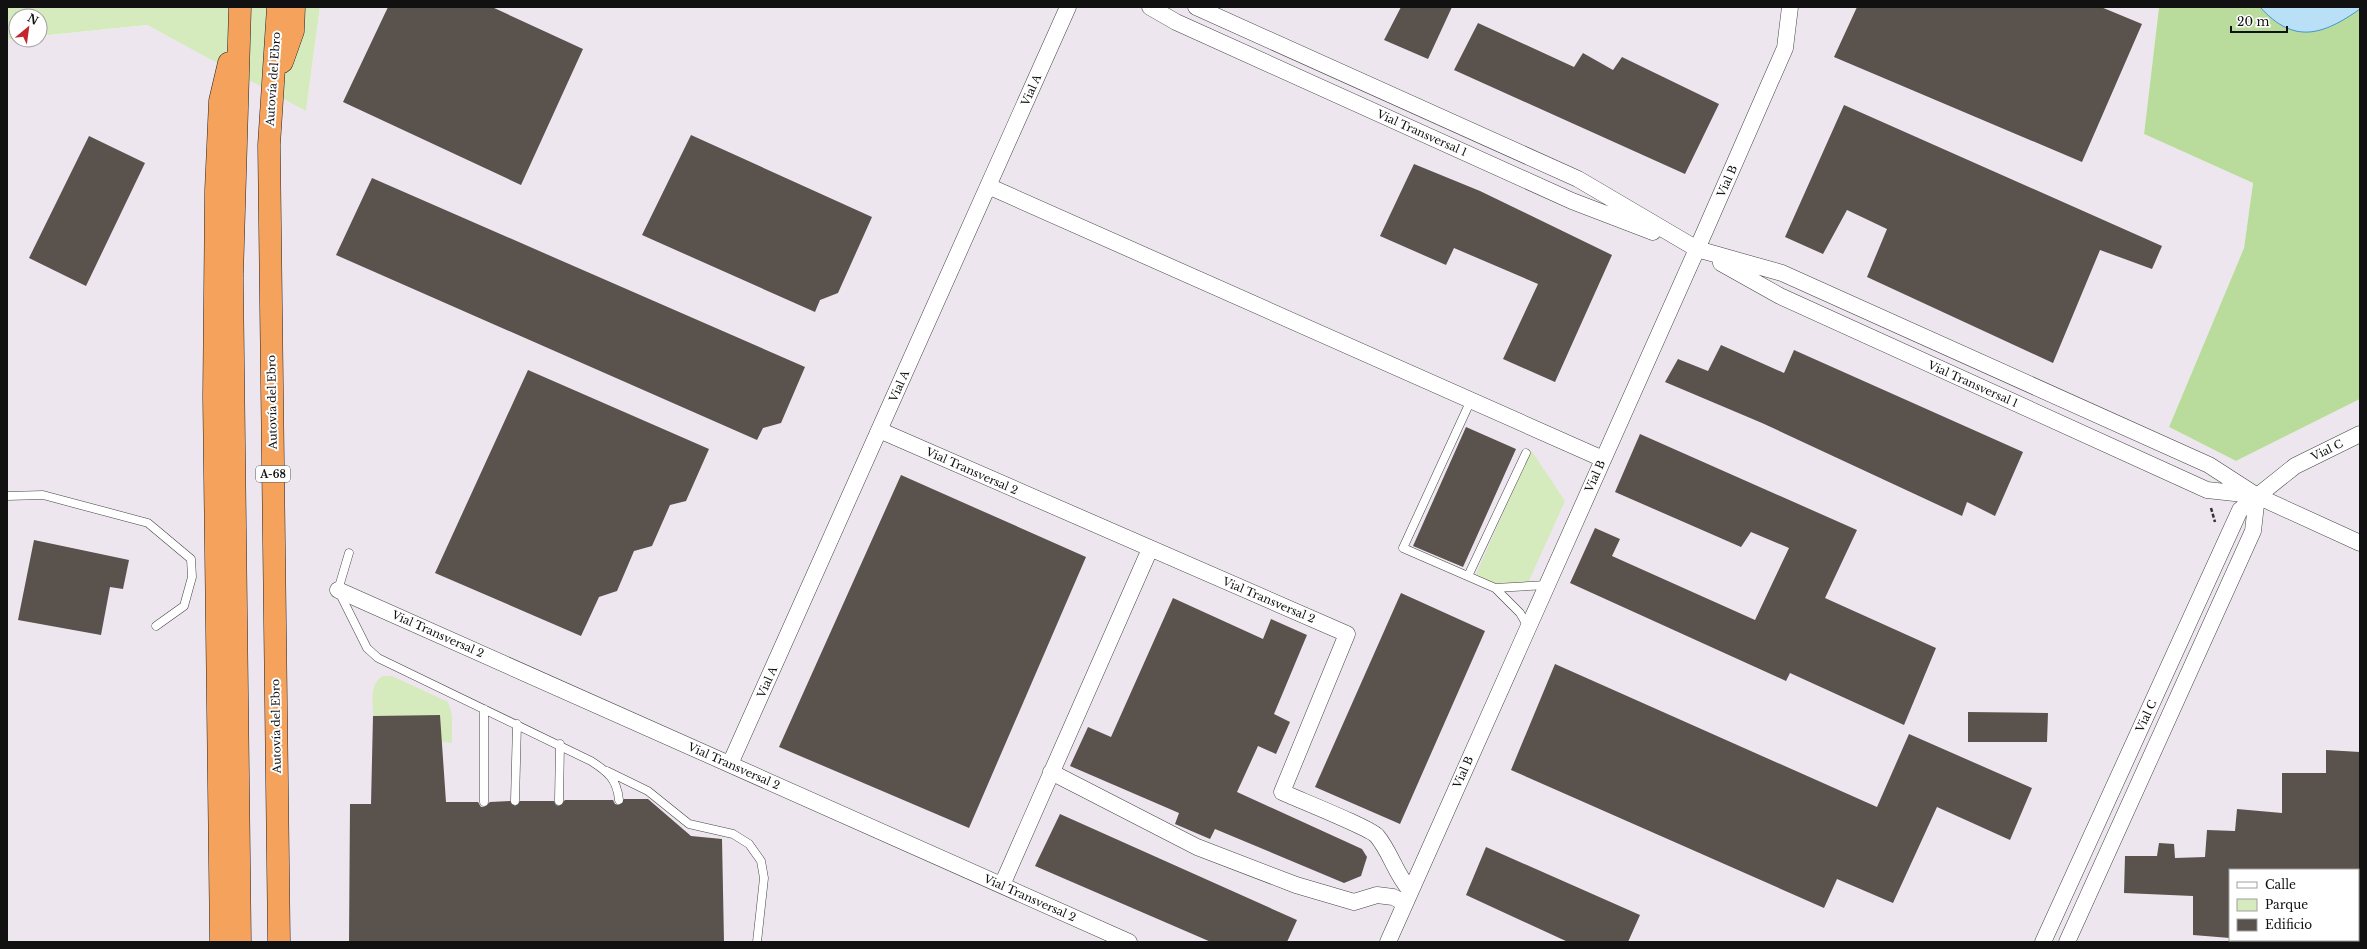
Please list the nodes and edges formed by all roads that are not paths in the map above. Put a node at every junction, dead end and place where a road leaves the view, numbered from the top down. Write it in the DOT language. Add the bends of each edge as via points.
graph roads {
  1 [pos="278,7"];
  2 [pos="294,7"];
  3 [pos="1068,7"];
  4 [pos="1150,7"];
  5 [pos="1196,7"];
  6 [pos="1790,7"];
  7 [pos="240,15"];
  8 [pos="272,88"];
  9 [pos="988,186"];
  10 [pos="1698,249"];
  11 [pos="1471,400"];
  12 [pos="880,430"];
  13 [pos="2360,434"];
  14 [pos="1526,454"];
  15 [pos="1603,459"];
  16 [pos="7,496"];
  17 [pos="2257,496"];
  18 [pos="2360,543"];
  19 [pos="1150,549"];
  20 [pos="349,553"];
  21 [pos="1468,576"];
  22 [pos="1547,585"];
  23 [pos="1495,588"];
  24 [pos="338,590"];
  25 [pos="156,626"];
  26 [pos="1528,627"];
  27 [pos="484,709"];
  28 [pos="517,724"];
  29 [pos="560,744"];
  30 [pos="730,764"];
  31 [pos="605,770"];
  32 [pos="1051,772"];
  33 [pos="559,800"];
  34 [pos="619,800"];
  35 [pos="515,801"];
  36 [pos="484,802"];
  37 [pos="1002,885"];
  38 [pos="1407,896"];
  39 [pos="220,942"];
  40 [pos="240,942"];
  41 [pos="279,942"];
  42 [pos="756,942"];
  43 [pos="1130,942"];
  44 [pos="1388,942"];
  45 [pos="2043,942"];
  46 [pos="2067,942"];
  1 -- 8 [label="highway, Autovía del Ebro / A-68"];
  2 -- 8 [label="highway" via="293,31"];
  3 -- 9 [label="street, Vial A"];
  4 -- 10 [label="street, Vial Transversal 1" via="1176,22 1572,201"];
  5 -- 10 [label="street, Vial Transversal 1" via="1578,179"];
  6 -- 10 [label="street, Vial B" via="1785,48"];
  7 -- 39 [label="highway" via="220,101 216,190 214,397"];
  7 -- 40 [label="highway" via="232,277"];
  8 -- 41 [label="highway, Autovía del Ebro / A-68" via="269,145"];
  9 -- 11 [label="street"];
  9 -- 12 [label="street, Vial A"];
  10 -- 15 [label="street, Vial B"];
  10 -- 17 [label="street, Vial Transversal 1" via="1782,273 2209,465"];
  10 -- 17 [label="street, Vial Transversal 1" via="1780,296 2207,490"];
  11 -- 15 [label="street"];
  11 -- 21 [label="lane" via="1404,548"];
  12 -- 19 [label="street, Vial Transversal 2"];
  12 -- 30 [label="street, Vial A"];
  13 -- 17 [label="street, Vial C" via="2294,466"];
  14 -- 21 [label="lane"];
  15 -- 22 [label="street, Vial B"];
  16 -- 25 [label="lane" via="43,495 148,522 191,559 192,578 184,606"];
  17 -- 18 [label="street, Vial Transversal 1"];
  17 -- 45 [label="street, Vial C" via="2240,510"];
  17 -- 46 [label="street, Vial C" via="2253,531"];
  19 -- 32 [label="street"];
  19 -- 38 [label="street, Vial Transversal 2" via="1347,634 1282,792 1375,834 1390,855"];
  20 -- 24 [label="lane"];
  21 -- 23 [label="lane"];
  22 -- 23 [label="lane"];
  22 -- 26 [label="street, Vial B"];
  23 -- 26 [label="lane" via="1520,613"];
  24 -- 27 [label="lane" via="367,648 378,658"];
  24 -- 30 [label="street, Vial Transversal 2"];
  26 -- 38 [label="street, Vial B"];
  27 -- 28 [label="lane"];
  27 -- 36 [label="lane"];
  28 -- 29 [label="lane"];
  28 -- 35 [label="lane"];
  29 -- 31 [label="lane"];
  29 -- 33 [label="lane"];
  30 -- 37 [label="street, Vial Transversal 2"];
  31 -- 34 [label="lane" via="617,785"];
  31 -- 42 [label="lane" via="648,791 689,824 733,834 749,844 761,861 764,878"];
  32 -- 37 [label="street"];
  32 -- 38 [label="street" via="1197,848 1296,885 1354,902 1377,895"];
  37 -- 43 [label="street, Vial Transversal 2"];
  38 -- 44 [label="street, Vial B"];
}
